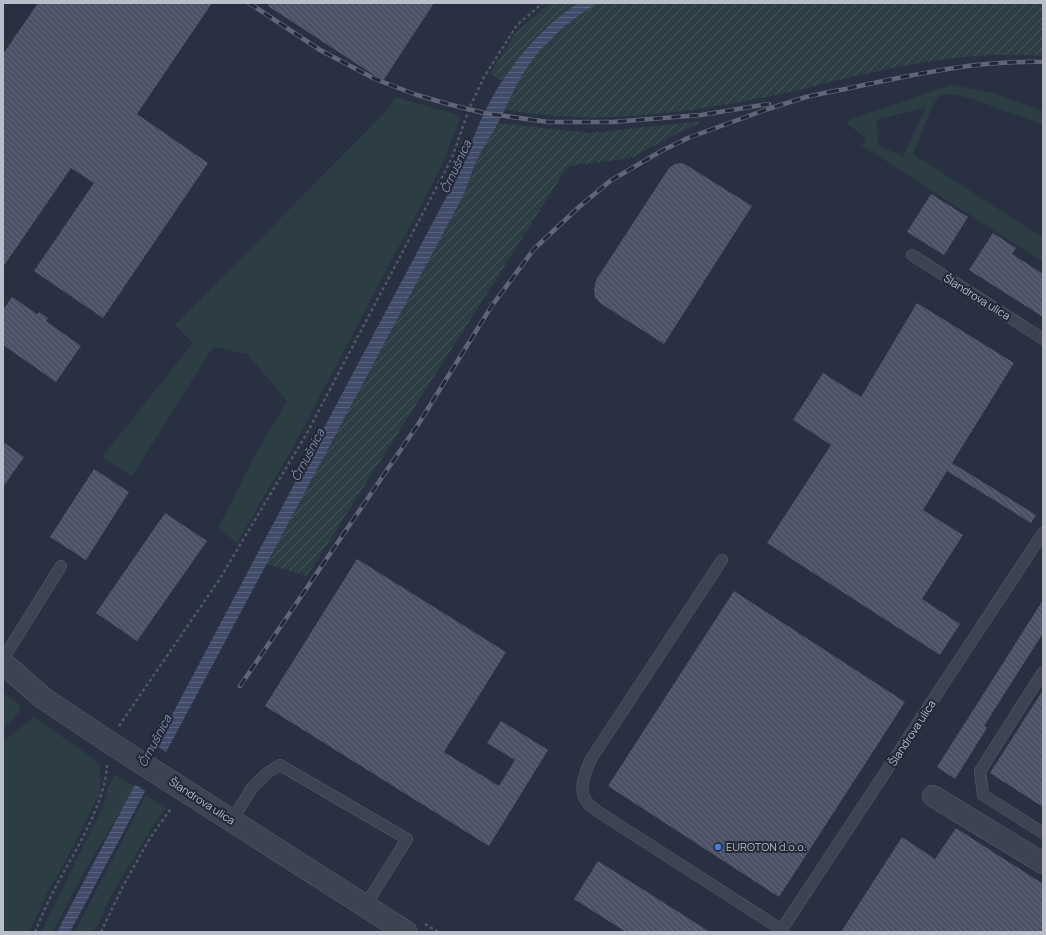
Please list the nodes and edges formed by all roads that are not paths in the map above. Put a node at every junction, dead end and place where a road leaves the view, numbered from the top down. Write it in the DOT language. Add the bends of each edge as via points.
graph roads {
  1 [pos="912,255"];
  2 [pos="1043,339"];
  3 [pos="1043,534"];
  4 [pos="722,560"];
  5 [pos="61,566"];
  6 [pos="3,659"];
  7 [pos="3,663"];
  8 [pos="1043,672"];
  9 [pos="933,796"];
  10 [pos="232,820"];
  11 [pos="1043,833"];
  12 [pos="1043,863"];
  13 [pos="365,906"];
  14 [pos="781,931"];
  15 [pos="406,932"];
  1 -- 2 [label="lane, Šlandrova ulica"];
  3 -- 14 [label="lane, Šlandrova ulica"];
  4 -- 14 [label="lane" via="591,759 583,782 583,793 587,802 597,811"];
  5 -- 6 [label="lane"];
  7 -- 10 [label="street, Šlandrova ulica" via="43,698"];
  8 -- 11 [label="lane" via="980,771 983,795"];
  9 -- 12 [label="street"];
  10 -- 13 [label="street, Šlandrova ulica"];
  10 -- 13 [label="lane" via="252,788 280,765 406,839"];
  13 -- 15 [label="street, Šlandrova ulica"];
}
